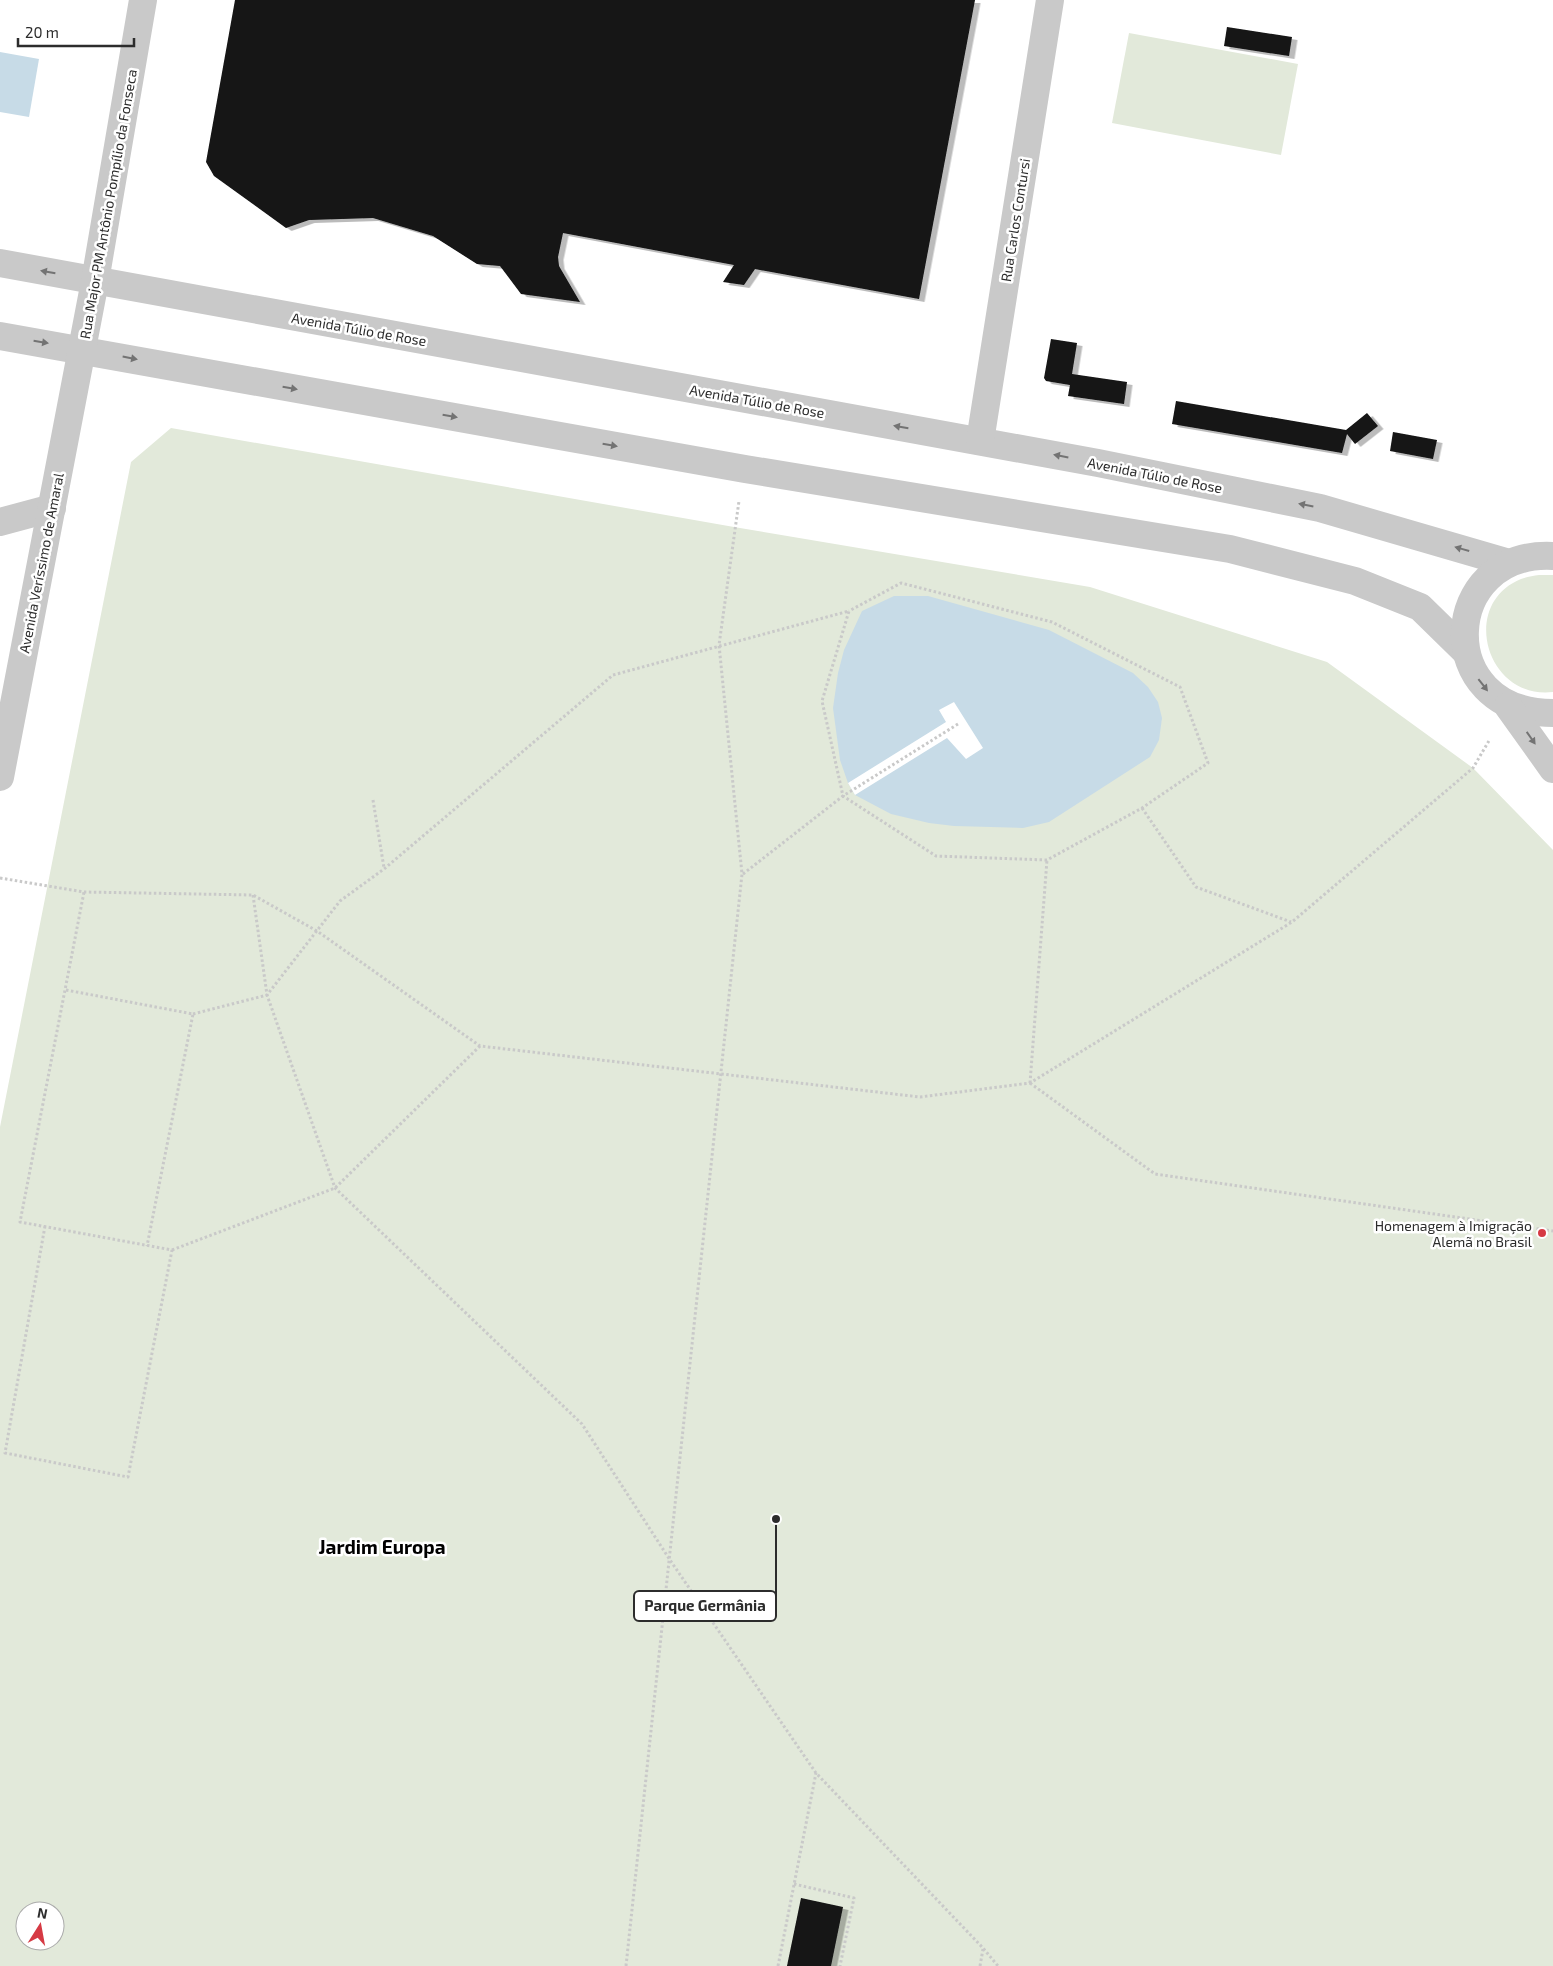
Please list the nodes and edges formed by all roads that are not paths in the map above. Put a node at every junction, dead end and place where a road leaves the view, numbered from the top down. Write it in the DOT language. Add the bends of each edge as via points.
graph roads {
  1 [pos="143,0"];
  2 [pos="1050,0"];
  3 [pos="0,263"];
  4 [pos="95,281"];
  5 [pos="0,336"];
  6 [pos="82,349"];
  7 [pos="980,441"];
  8 [pos="52,508"];
  9 [pos="0,522"];
  10 [pos="1553,556"];
  11 [pos="1509,563"];
  12 [pos="1466,652"];
  13 [pos="1508,706"];
  14 [pos="1553,714"];
  15 [pos="6,715"];
  16 [pos="1553,769"];
  17 [pos="0,778"];
  1 -- 4 [label="street, Rua Major PM Antônio Pompílio da Fonseca"];
  2 -- 7 [label="street, Rua Carlos Contursi"];
  4 -- 3 [label="street, Avenida Túlio de Rose, one-way"];
  4 -- 6 [label="street, Rua Major PM Antônio Pompílio da Fonseca"];
  7 -- 4 [label="street, Avenida Túlio de Rose, one-way"];
  5 -- 6 [label="street, one-way"];
  6 -- 8 [label="street, Avenida Veríssimo de Amaral"];
  6 -- 12 [label="street, one-way" via="745,469 1230,549 1355,581 1420,607"];
  11 -- 7 [label="street, Avenida Túlio de Rose, one-way" via="1320,508"];
  8 -- 9 [label="street"];
  8 -- 15 [label="street, Avenida Veríssimo de Amaral"];
  10 -- 11 [label="street" via="1535,555"];
  11 -- 12 [label="street" via="1486,579 1471,601 1465,628"];
  12 -- 13 [label="street, one-way" via="1475,674 1489,692"];
  13 -- 14 [label="street" via="1533,713"];
  13 -- 16 [label="street, one-way"];
  15 -- 17 [label="street, Avenida Veríssimo de Amaral"];
}
